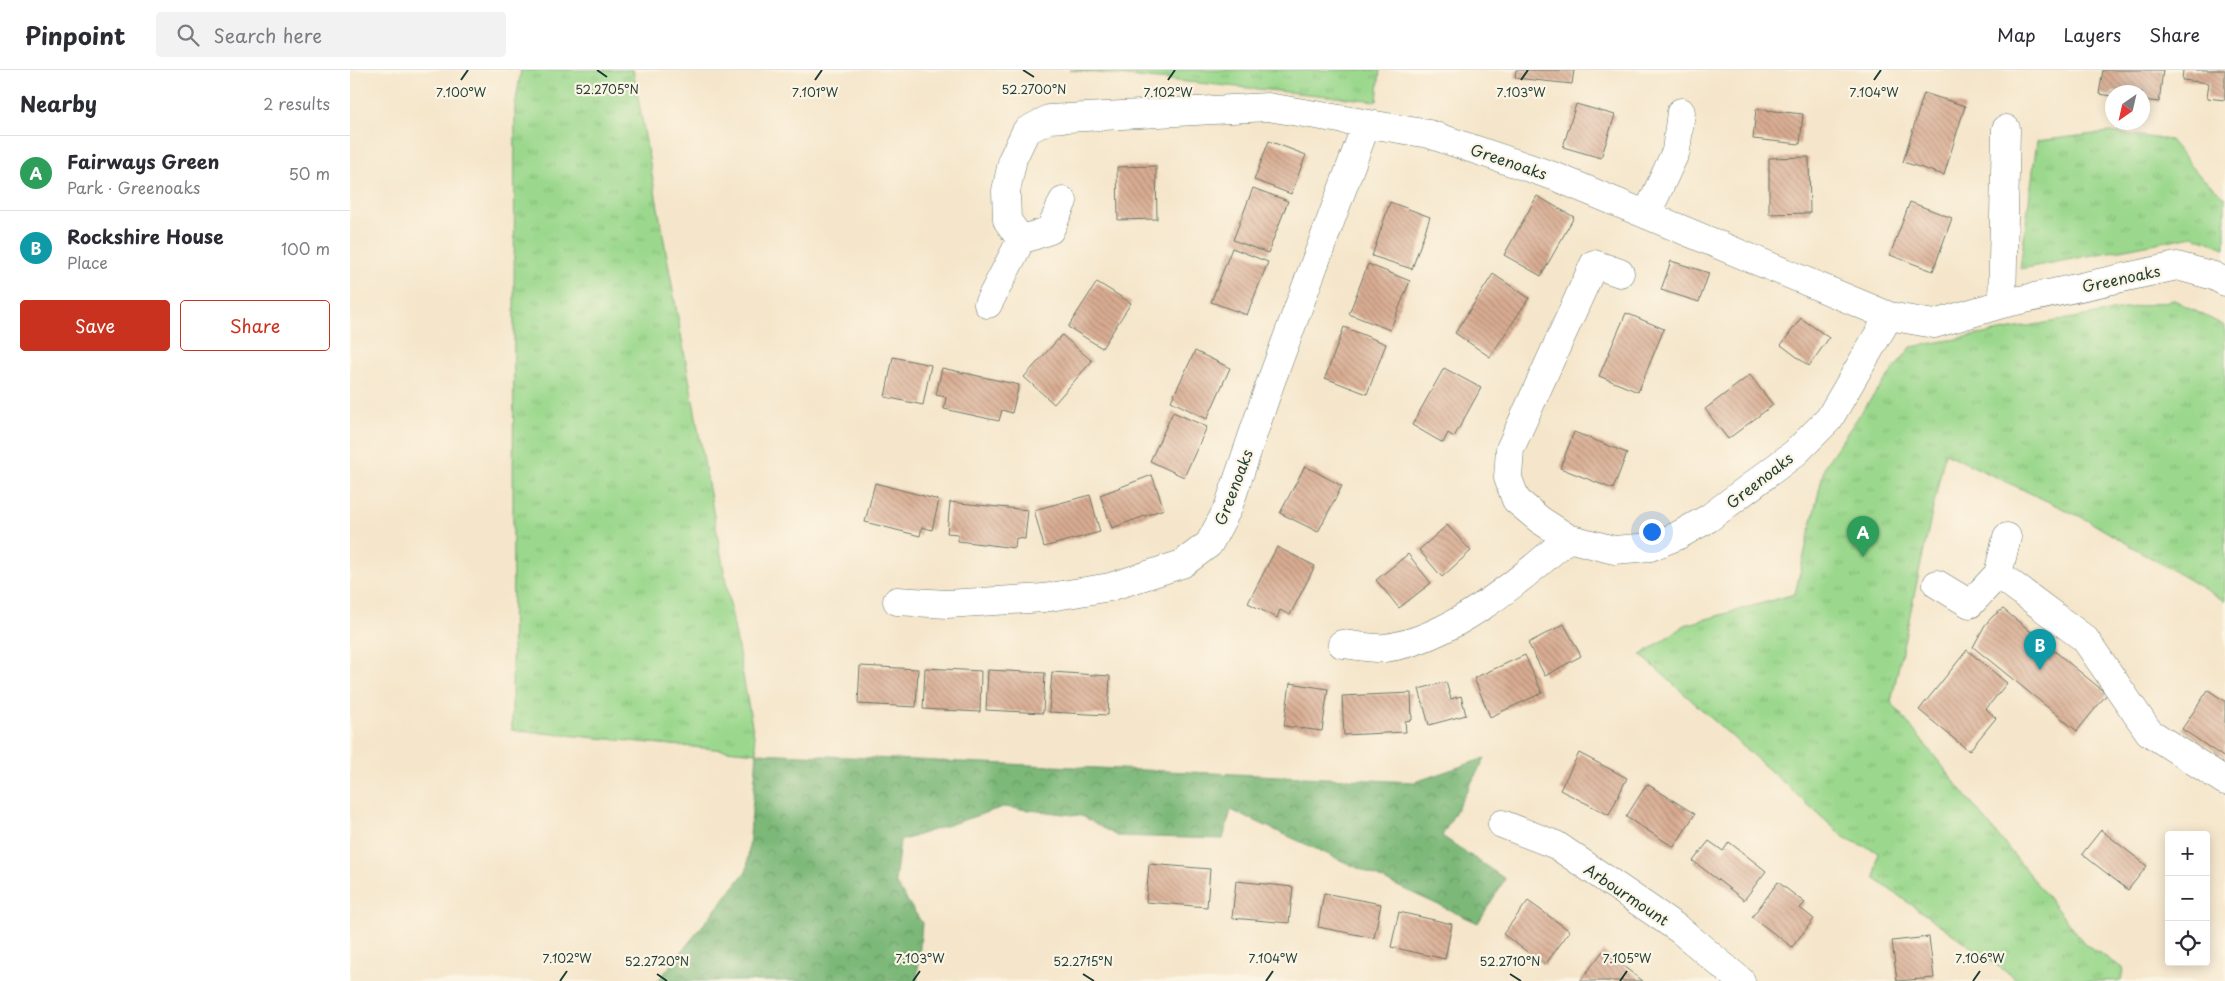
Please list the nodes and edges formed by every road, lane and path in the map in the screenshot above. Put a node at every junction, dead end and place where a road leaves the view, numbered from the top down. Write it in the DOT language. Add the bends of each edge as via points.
graph roads {
  1 [pos="1681,112"];
  2 [pos="1366,125"];
  3 [pos="2006,129"];
  4 [pos="1062,201"];
  5 [pos="1647,214"];
  6 [pos="1021,240"];
  7 [pos="1620,273"];
  8 [pos="2225,282"];
  9 [pos="988,304"];
  10 [pos="2002,304"];
  11 [pos="1889,316"];
  12 [pos="2007,537"];
  13 [pos="1568,538"];
  14 [pos="1998,574"];
  15 [pos="1938,584"];
  16 [pos="897,601"];
  17 [pos="1342,644"];
  18 [pos="2225,781"];
  19 [pos="1502,824"];
  20 [pos="1741,981"];
  1 -- 5 [label="street" via="1676,151"];
  2 -- 5 [label="street, Greenoaks" via="1429,134 1556,177"];
  2 -- 6 [label="street, Greenoaks" via="1268,107 1049,119 1026,131 1013,158 1006,191 1007,220"];
  2 -- 16 [label="street, Greenoaks" via="1270,384 1228,508 1209,544 1182,564 1110,587 1044,598 947,604"];
  3 -- 10 [label="street"];
  4 -- 6 [label="street" via="1050,230"];
  5 -- 11 [label="street, Greenoaks"];
  6 -- 9 [label="street"];
  7 -- 13 [label="street, Greenoaks" via="1594,264 1510,449 1508,478 1516,500"];
  8 -- 10 [label="street, Greenoaks" via="2177,266"];
  10 -- 11 [label="street, Greenoaks" via="1934,324"];
  11 -- 13 [label="street, Greenoaks" via="1830,419 1795,452 1709,518 1650,547 1614,550"];
  12 -- 14 [label="street"];
  13 -- 17 [label="street" via="1523,578 1476,610 1424,638 1383,648"];
  14 -- 15 [label="street" via="1970,604"];
  14 -- 18 [label="street" via="2085,638 2149,732"];
  19 -- 20 [label="street, Arbourmount" via="1556,845 1680,930"];
}
